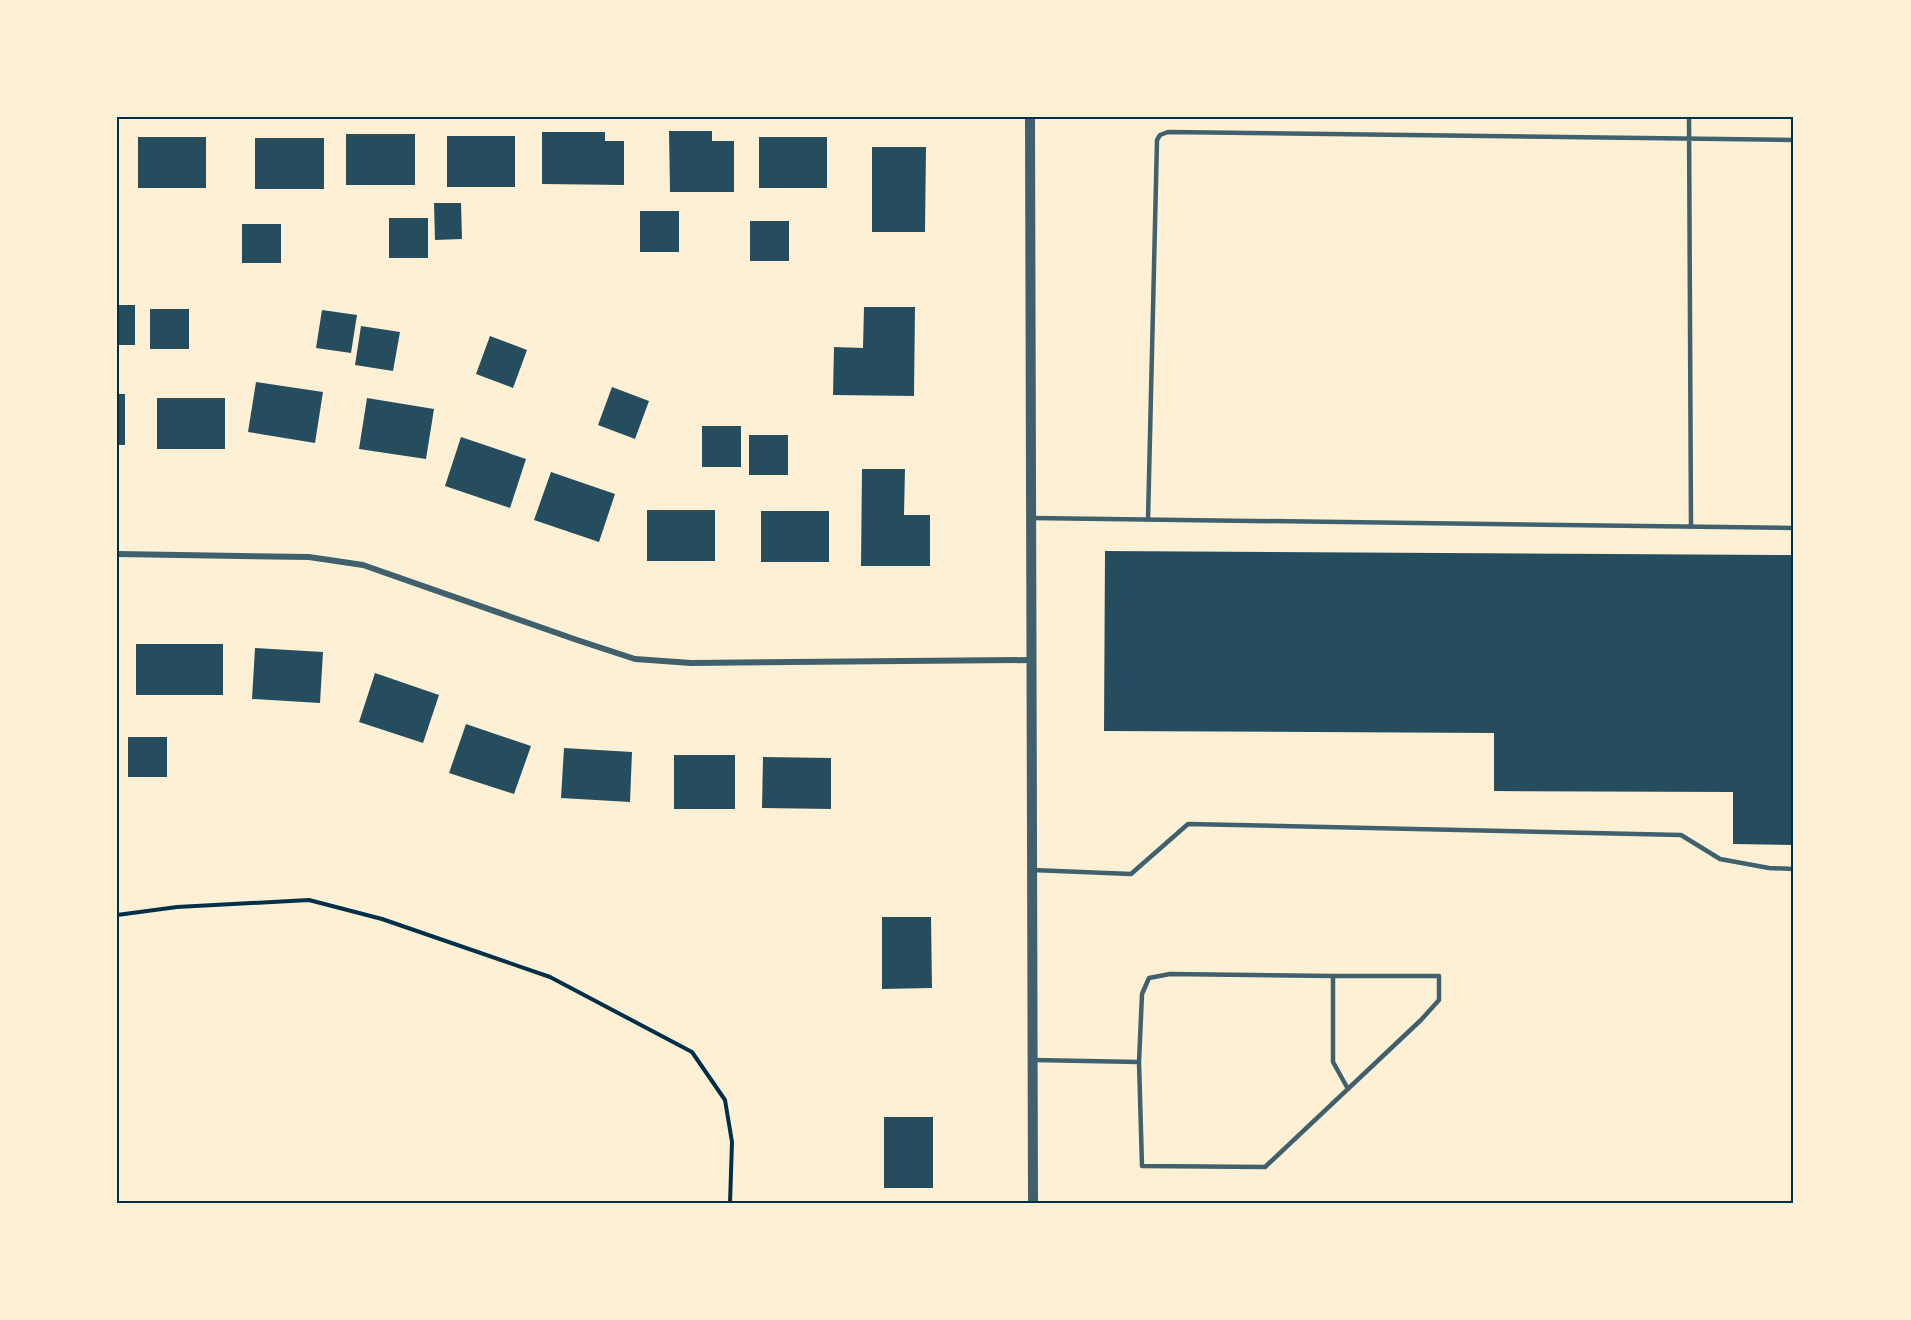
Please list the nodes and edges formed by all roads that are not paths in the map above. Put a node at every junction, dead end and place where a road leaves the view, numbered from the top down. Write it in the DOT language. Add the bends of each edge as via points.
graph roads {
  1 [pos="1030,117"];
  2 [pos="1689,117"];
  3 [pos="1689,138"];
  4 [pos="1794,140"];
  5 [pos="1032,518"];
  6 [pos="1148,520"];
  7 [pos="1691,527"];
  8 [pos="1794,528"];
  9 [pos="117,554"];
  10 [pos="1031,660"];
  11 [pos="1794,869"];
  12 [pos="1032,870"];
  13 [pos="1333,976"];
  14 [pos="1032,1060"];
  15 [pos="1139,1062"];
  16 [pos="1347,1089"];
  17 [pos="1033,1203"];
  1 -- 5 [label="street"];
  2 -- 3 [label="lane"];
  3 -- 4 [label="lane"];
  3 -- 6 [label="lane" via="1168,132 1160,135 1156,140"];
  3 -- 7 [label="lane"];
  5 -- 6 [label="lane"];
  5 -- 10 [label="street"];
  6 -- 7 [label="lane"];
  7 -- 8 [label="lane"];
  9 -- 10 [label="street" via="309,556 363,565 635,659 691,663"];
  10 -- 12 [label="street"];
  11 -- 12 [label="lane" via="1720,859 1681,834 1188,824 1131,874"];
  12 -- 14 [label="street"];
  13 -- 15 [label="lane" via="1170,974 1149,978 1142,994"];
  13 -- 16 [label="lane" via="1333,1062"];
  13 -- 16 [label="lane" via="1439,976 1439,1000"];
  14 -- 15 [label="lane"];
  14 -- 17 [label="street"];
  15 -- 16 [label="lane" via="1142,1166 1265,1167"];
}
